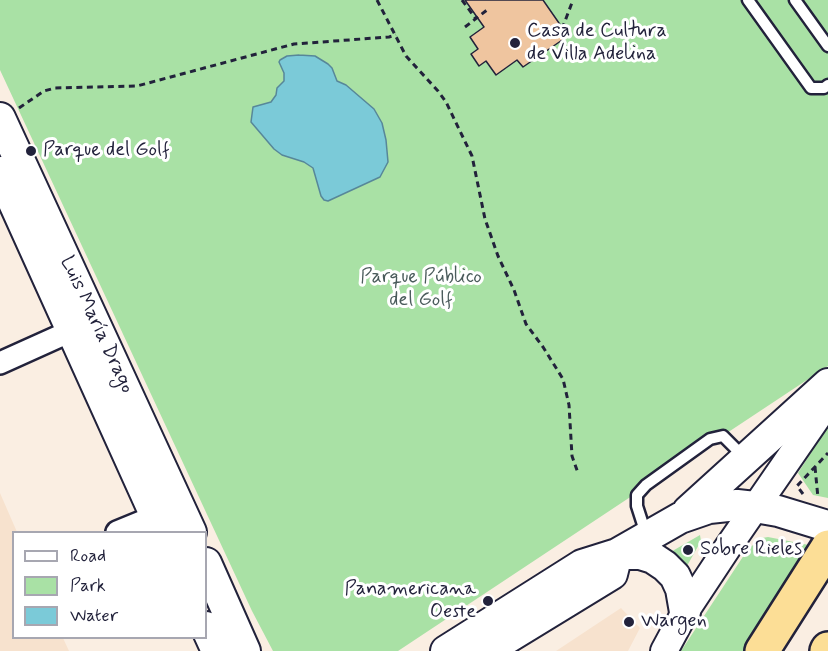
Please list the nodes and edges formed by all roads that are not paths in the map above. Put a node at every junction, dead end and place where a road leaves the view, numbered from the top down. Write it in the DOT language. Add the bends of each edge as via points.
graph roads {
  1 [pos="748,0"];
  2 [pos="795,0"];
  3 [pos="828,46"];
  4 [pos="828,85"];
  5 [pos="11,112"];
  6 [pos="0,172"];
  7 [pos="70,331"];
  8 [pos="0,363"];
  9 [pos="828,384"];
  10 [pos="828,402"];
  11 [pos="746,460"];
  12 [pos="755,507"];
  13 [pos="681,518"];
  14 [pos="160,524"];
  15 [pos="122,531"];
  16 [pos="192,531"];
  17 [pos="824,534"];
  18 [pos="647,537"];
  19 [pos="617,554"];
  20 [pos="207,567"];
  21 [pos="685,612"];
  22 [pos="225,644"];
  23 [pos="446,651"];
  24 [pos="486,651"];
  25 [pos="664,651"];
  26 [pos="762,651"];
  1 -- 4 [label="lane" via="811,88"];
  2 -- 3 [label="lane"];
  5 -- 16 [label="main road, Luis María Drago"];
  6 -- 7 [label="main road, Luis María Drago"];
  7 -- 8 [label="street"];
  7 -- 14 [label="main road, Luis María Drago"];
  9 -- 11 [label="main road"];
  10 -- 12 [label="street"];
  11 -- 13 [label="main road"];
  11 -- 18 [label="lane" via="723,436 710,439 646,485 637,495 637,506"];
  12 -- 13 [label="main road" via="723,505"];
  12 -- 17 [label="main road" via="778,511"];
  12 -- 21 [label="street"];
  13 -- 18 [label="main road"];
  14 -- 15 [label="street"];
  17 -- 26 [label="highway"];
  18 -- 19 [label="main road"];
  19 -- 21 [label="main road" via="640,554 665,566 681,589"];
  19 -- 23 [label="main road" via="582,565"];
  19 -- 24 [label="main road" via="612,574"];
  20 -- 22 [label="main road"];
  21 -- 25 [label="street"];
}
